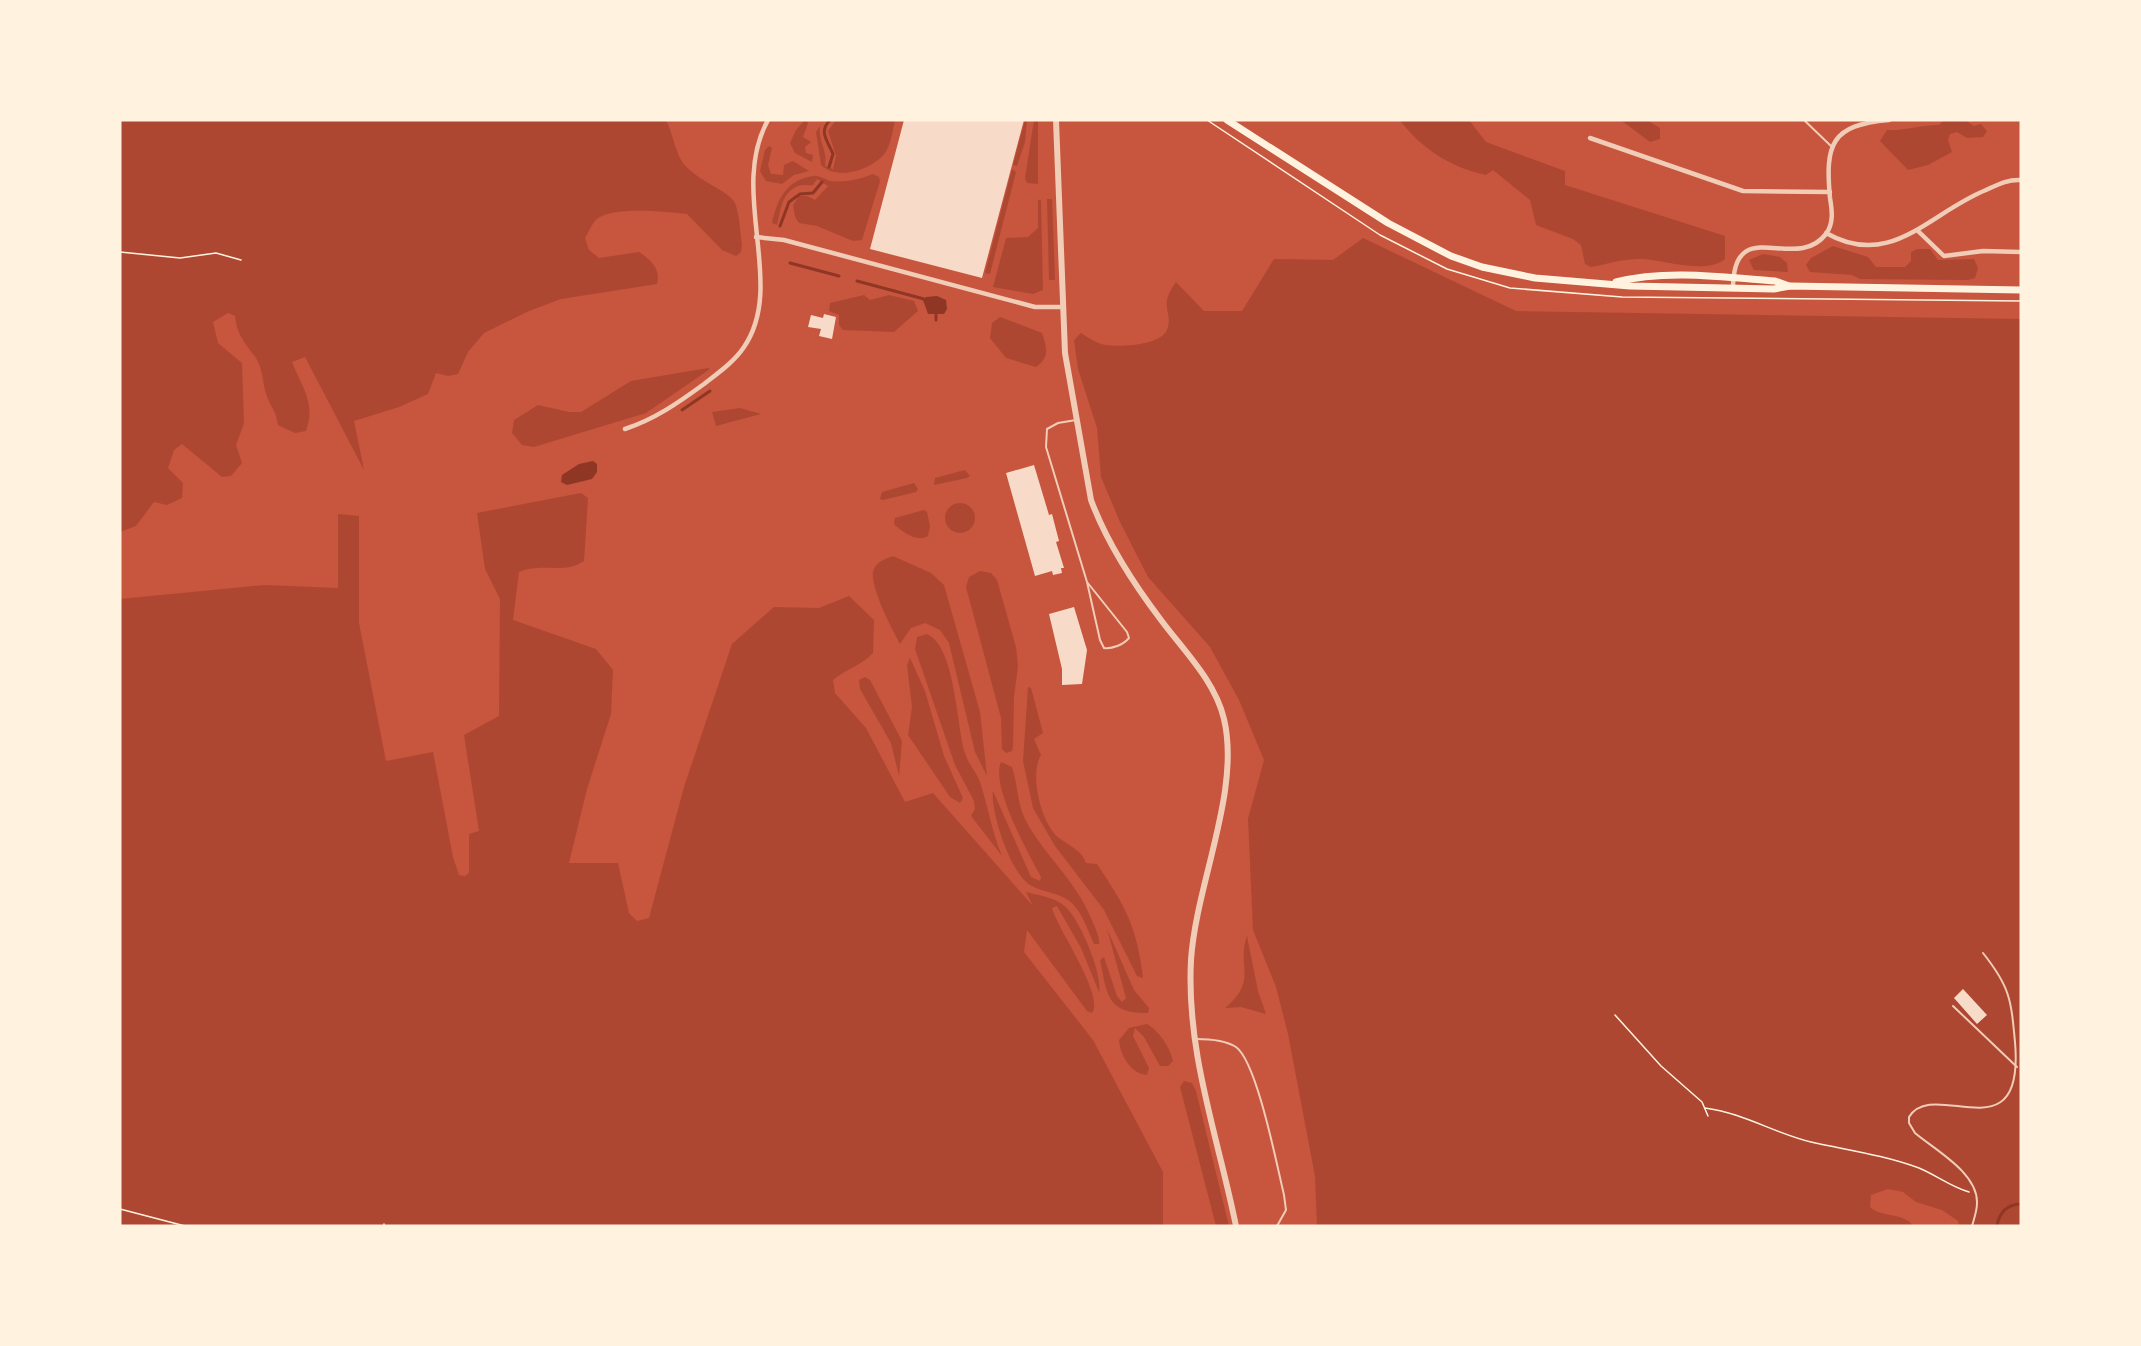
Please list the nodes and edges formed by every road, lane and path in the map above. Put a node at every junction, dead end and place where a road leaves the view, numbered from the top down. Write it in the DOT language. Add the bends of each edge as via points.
graph roads {
  1 [pos="768,120"];
  2 [pos="1056,120"];
  3 [pos="1207,120"];
  4 [pos="1227,120"];
  5 [pos="1804,120"];
  6 [pos="1889,120"];
  7 [pos="1590,138"];
  8 [pos="1832,147"];
  9 [pos="2021,180"];
  10 [pos="1830,192"];
  11 [pos="1917,231"];
  12 [pos="1826,233"];
  13 [pos="756,237"];
  14 [pos="120,252"];
  15 [pos="2021,252"];
  16 [pos="241,260"];
  17 [pos="1733,278"];
  18 [pos="1613,283"];
  19 [pos="1790,286"];
  20 [pos="1733,289"];
  21 [pos="2021,290"];
  22 [pos="2021,301"];
  23 [pos="1062,308"];
  24 [pos="1077,420"];
  25 [pos="625,429"];
  26 [pos="1087,582"];
  27 [pos="1983,953"];
  28 [pos="1953,1006"];
  29 [pos="1615,1015"];
  30 [pos="1194,1039"];
  31 [pos="2017,1067"];
  32 [pos="1706,1108"];
  33 [pos="1708,1116"];
  34 [pos="1975,1190"];
  35 [pos="120,1209"];
  36 [pos="185,1226"];
  37 [pos="1236,1226"];
  38 [pos="1276,1226"];
  39 [pos="1972,1226"];
  1 -- 13 [label="street" via="753,172"];
  2 -- 23 [label="street"];
  3 -- 22 [label="path" via="1380,235 1447,269 1510,288 1622,297"];
  4 -- 18 [label="main road" via="1388,223 1451,256 1511,274"];
  5 -- 8 [label="lane"];
  6 -- 8 [label="street" via="1856,124"];
  7 -- 10 [label="street" via="1743,191"];
  8 -- 10 [label="street" via="1828,164"];
  9 -- 11 [label="street" via="1972,195"];
  10 -- 12 [label="street" via="1832,214"];
  11 -- 12 [label="street" via="1878,247 1860,246"];
  11 -- 15 [label="street" via="1944,256"];
  12 -- 17 [label="street" via="1801,248 1747,250 1735,262"];
  13 -- 23 [label="street" via="784,240 1035,307"];
  13 -- 25 [label="street" via="760,301 758,317 744,347 725,368 672,407"];
  14 -- 16 [label="path" via="180,258 216,253"];
  17 -- 18 [label="main road" via="1630,278"];
  17 -- 19 [label="main road"];
  17 -- 20 [label="street"];
  18 -- 20 [label="main road"];
  19 -- 20 [label="main road"];
  19 -- 21 [label="main road"];
  23 -- 24 [label="street"];
  24 -- 26 [label="lane" via="1047,429 1045,440"];
  24 -- 30 [label="street" via="1085,481 1099,522 1135,582 1209,685 1225,725 1226,785 1192,946"];
  26 -- 26 [label="lane" via="1104,648 1125,642 1129,638 1127,632"];
  27 -- 31 [label="lane" via="2008,989"];
  28 -- 31 [label="lane"];
  29 -- 32 [label="path"];
  30 -- 37 [label="street"];
  30 -- 38 [label="lane" via="1236,1047 1250,1065 1284,1195 1286,1210"];
  31 -- 34 [label="lane" via="2010,1092 1991,1107 1932,1105 1917,1109 1909,1117 1915,1133 1968,1178"];
  32 -- 33 [label="path"];
  32 -- 34 [label="path" via="1755,1120 1810,1142 1899,1162 1960,1189"];
  34 -- 39 [label="lane" via="1977,1203"];
  35 -- 36 [label="path"];
}
